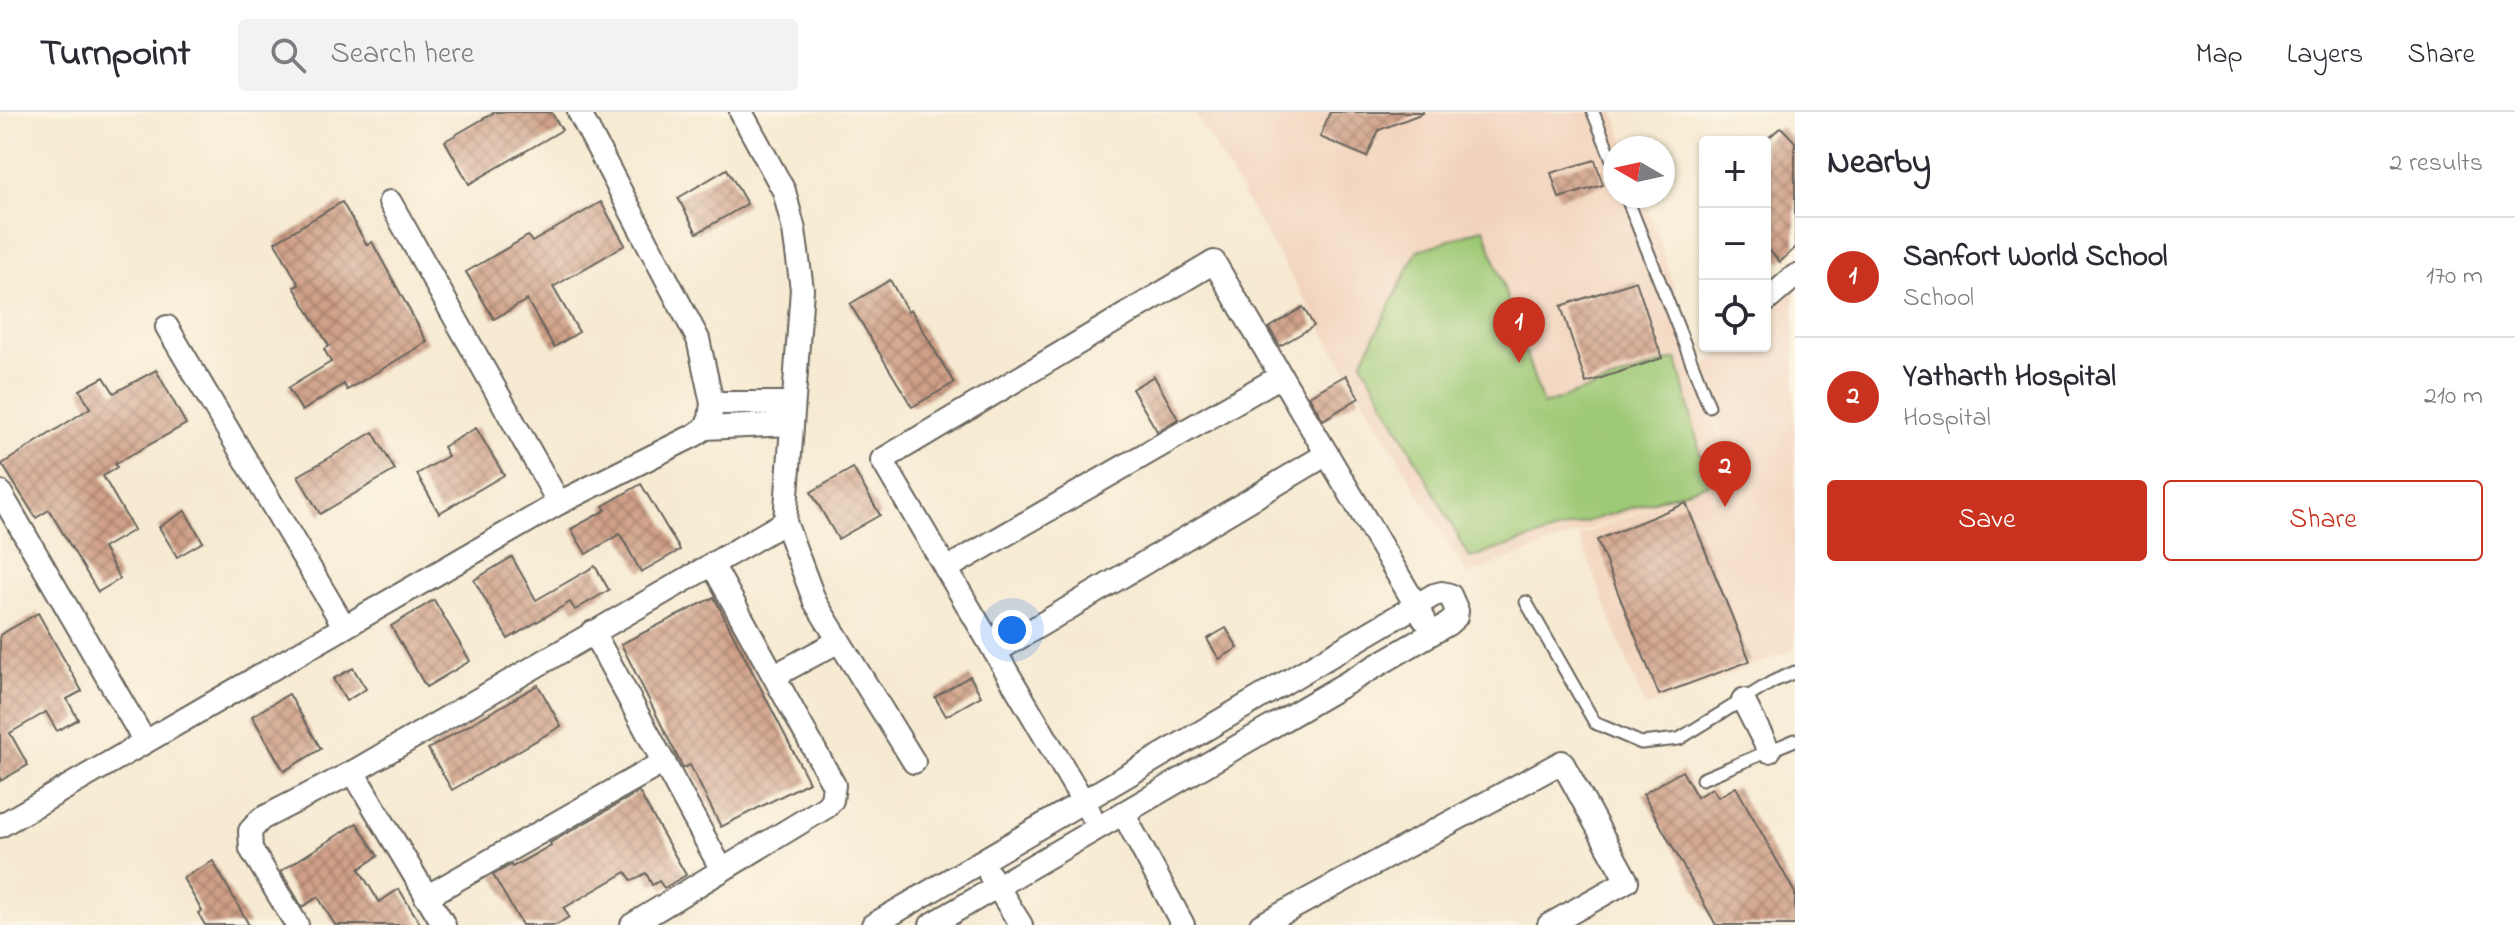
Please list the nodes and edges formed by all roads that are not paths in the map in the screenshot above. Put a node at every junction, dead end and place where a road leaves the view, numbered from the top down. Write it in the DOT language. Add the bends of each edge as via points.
graph roads {
  1 [pos="579,112"];
  2 [pos="741,112"];
  3 [pos="1593,112"];
  4 [pos="1603,137"];
  5 [pos="390,202"];
  6 [pos="1631,208"];
  7 [pos="1795,276"];
  8 [pos="1771,297"];
  9 [pos="167,327"];
  10 [pos="1281,376"];
  11 [pos="712,403"];
  12 [pos="1709,406"];
  13 [pos="792,414"];
  14 [pos="705,428"];
  15 [pos="1327,454"];
  16 [pos="0,492"];
  17 [pos="559,503"];
  18 [pos="785,522"];
  19 [pos="712,564"];
  20 [pos="946,569"];
  21 [pos="1526,602"];
  22 [pos="1417,607"];
  23 [pos="344,626"];
  24 [pos="593,632"];
  25 [pos="1432,634"];
  26 [pos="839,641"];
  27 [pos="995,652"];
  28 [pos="1795,672"];
  29 [pos="774,676"];
  30 [pos="1743,700"];
  31 [pos="1795,740"];
  32 [pos="145,742"];
  33 [pos="1769,751"];
  34 [pos="664,762"];
  35 [pos="914,762"];
  36 [pos="353,772"];
  37 [pos="1702,779"];
  38 [pos="1084,802"];
  39 [pos="1123,813"];
  40 [pos="0,826"];
  41 [pos="1097,828"];
  42 [pos="982,861"];
  43 [pos="722,870"];
  44 [pos="997,886"];
  45 [pos="426,897"];
  46 [pos="297,925"];
  47 [pos="444,925"];
  48 [pos="632,925"];
  49 [pos="873,925"];
  50 [pos="931,925"];
  51 [pos="1021,925"];
  52 [pos="1183,925"];
  53 [pos="1261,925"];
  54 [pos="1549,925"];
  1 -- 11 [label="street" via="698,339"];
  2 -- 13 [label="street" via="784,191 794,230 802,289"];
  3 -- 4 [label="lane"];
  5 -- 17 [label="street"];
  6 -- 12 [label="lane"];
  7 -- 8 [label="street"];
  9 -- 23 [label="street"];
  10 -- 15 [label="street"];
  10 -- 20 [label="street"];
  10 -- 20 [label="street" via="1214,262 882,460"];
  11 -- 13 [label="street"];
  11 -- 14 [label="street"];
  13 -- 14 [label="street"];
  13 -- 18 [label="street"];
  14 -- 17 [label="street"];
  15 -- 22 [label="street"];
  15 -- 27 [label="street"];
  16 -- 32 [label="street"];
  17 -- 23 [label="street"];
  18 -- 19 [label="street"];
  18 -- 26 [label="street" via="815,602"];
  19 -- 24 [label="street"];
  19 -- 29 [label="street"];
  20 -- 27 [label="street"];
  21 -- 30 [label="lane" via="1595,723 1641,743 1679,739"];
  22 -- 25 [label="street"];
  22 -- 25 [label="street" via="1434,595 1450,595 1456,617"];
  22 -- 38 [label="street"];
  23 -- 32 [label="street"];
  24 -- 34 [label="street"];
  24 -- 36 [label="street"];
  25 -- 39 [label="street"];
  26 -- 29 [label="street"];
  26 -- 35 [label="street"];
  27 -- 38 [label="street"];
  28 -- 30 [label="lane"];
  29 -- 43 [label="street" via="834,785 832,800"];
  30 -- 33 [label="street"];
  31 -- 33 [label="lane"];
  32 -- 40 [label="street"];
  33 -- 37 [label="lane"];
  34 -- 43 [label="street"];
  34 -- 45 [label="street"];
  36 -- 45 [label="street"];
  36 -- 46 [label="street" via="261,819 250,831 251,849"];
  38 -- 41 [label="street"];
  38 -- 42 [label="street"];
  39 -- 41 [label="street"];
  39 -- 52 [label="street"];
  41 -- 44 [label="street"];
  42 -- 44 [label="street"];
  42 -- 49 [label="street"];
  43 -- 48 [label="street"];
  44 -- 50 [label="street"];
  44 -- 51 [label="street"];
  45 -- 47 [label="street"];
  53 -- 54 [label="street" via="1562,762 1627,881"];
}
